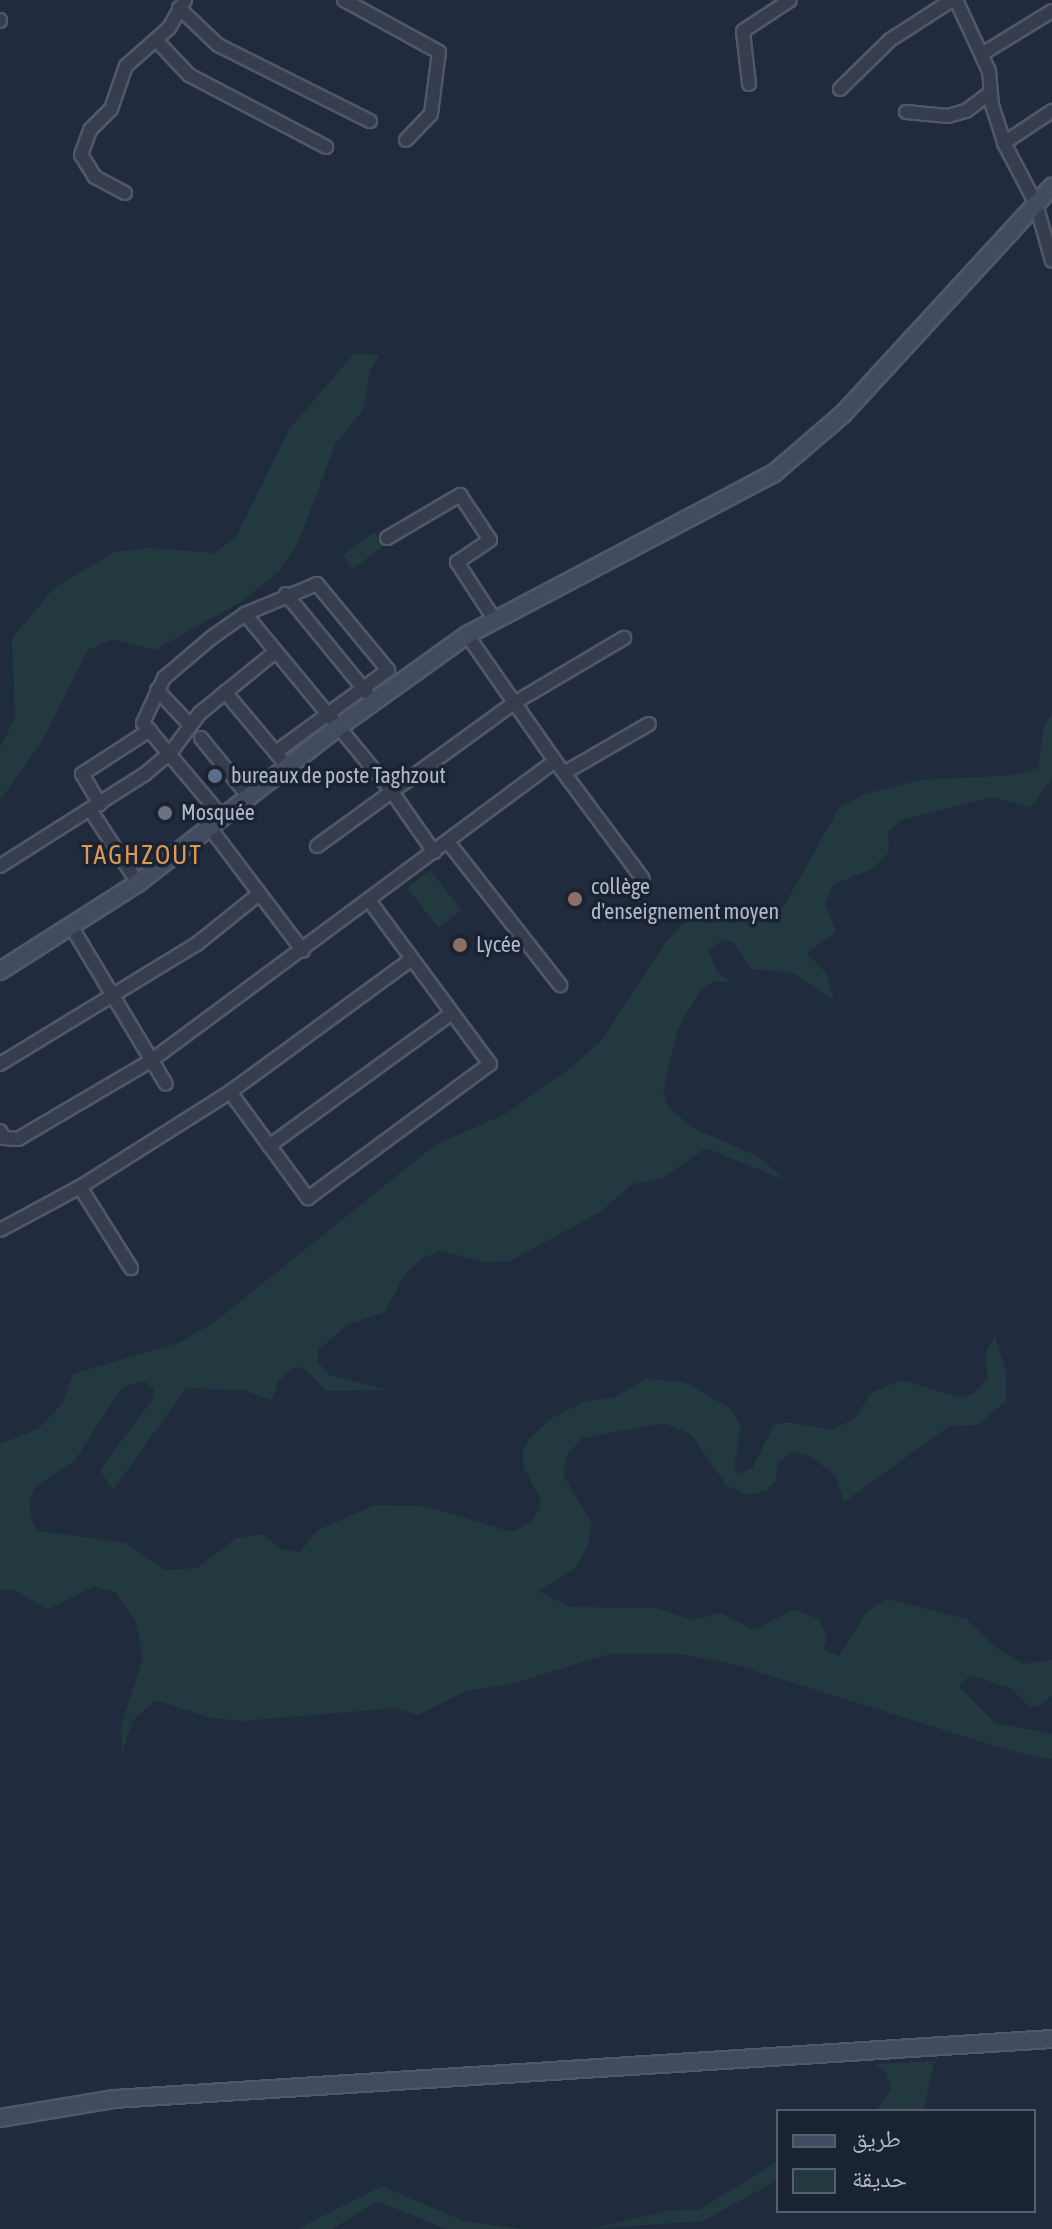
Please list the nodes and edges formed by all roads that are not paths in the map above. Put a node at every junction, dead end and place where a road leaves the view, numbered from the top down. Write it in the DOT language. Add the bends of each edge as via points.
graph roads {
  1 [pos="344,0"];
  2 [pos="790,0"];
  3 [pos="954,0"];
  4 [pos="182,4"];
  5 [pos="1052,11"];
  6 [pos="156,40"];
  7 [pos="982,54"];
  8 [pos="749,84"];
  9 [pos="840,89"];
  10 [pos="991,92"];
  11 [pos="1052,111"];
  12 [pos="906,112"];
  13 [pos="370,121"];
  14 [pos="406,140"];
  15 [pos="1004,143"];
  16 [pos="326,147"];
  17 [pos="1052,187"];
  18 [pos="125,193"];
  19 [pos="1036,204"];
  20 [pos="1052,261"];
  21 [pos="387,538"];
  22 [pos="286,594"];
  23 [pos="245,614"];
  24 [pos="494,619"];
  25 [pos="467,635"];
  26 [pos="624,638"];
  27 [pos="275,652"];
  28 [pos="363,687"];
  29 [pos="157,690"];
  30 [pos="225,692"];
  31 [pos="374,701"];
  32 [pos="514,703"];
  33 [pos="325,713"];
  34 [pos="189,724"];
  35 [pos="649,724"];
  36 [pos="337,728"];
  37 [pos="150,730"];
  38 [pos="201,738"];
  39 [pos="171,752"];
  40 [pos="276,752"];
  41 [pos="555,761"];
  42 [pos="288,767"];
  43 [pos="564,773"];
  44 [pos="390,789"];
  45 [pos="249,797"];
  46 [pos="96,807"];
  47 [pos="217,823"];
  48 [pos="448,842"];
  49 [pos="317,846"];
  50 [pos="434,852"];
  51 [pos="0,866"];
  52 [pos="643,879"];
  53 [pos="138,883"];
  54 [pos="259,894"];
  55 [pos="370,902"];
  56 [pos="71,926"];
  57 [pos="303,951"];
  58 [pos="412,959"];
  59 [pos="0,971"];
  60 [pos="560,985"];
  61 [pos="113,997"];
  62 [pos="452,1013"];
  63 [pos="152,1060"];
  64 [pos="0,1064"];
  65 [pos="166,1084"];
  66 [pos="230,1092"];
  67 [pos="0,1131"];
  68 [pos="269,1146"];
  69 [pos="80,1187"];
  70 [pos="0,1230"];
  71 [pos="131,1268"];
  72 [pos="1052,2039"];
  73 [pos="0,2118"];
  1 -- 14 [label="street" via="439,52 431,114"];
  2 -- 8 [label="street" via="743,31"];
  3 -- 7 [label="street"];
  3 -- 9 [label="street" via="890,40"];
  4 -- 6 [label="street"];
  4 -- 13 [label="street" via="218,45"];
  5 -- 7 [label="street"];
  6 -- 16 [label="street" via="189,75"];
  6 -- 18 [label="street" via="126,66 111,109 90,130 81,155 95,177"];
  7 -- 10 [label="street"];
  10 -- 12 [label="street" via="966,111 948,116"];
  10 -- 15 [label="street"];
  11 -- 15 [label="street"];
  15 -- 19 [label="street"];
  17 -- 19 [label="main road"];
  19 -- 20 [label="street"];
  19 -- 24 [label="main road" via="843,414 797,456 719,507"];
  21 -- 24 [label="street" via="460,495 490,540 457,562"];
  22 -- 23 [label="street" via="267,608"];
  22 -- 28 [label="street"];
  22 -- 28 [label="street" via="317,584 388,670"];
  23 -- 27 [label="street"];
  23 -- 29 [label="street" via="164,678"];
  24 -- 25 [label="main road"];
  25 -- 31 [label="main road"];
  25 -- 32 [label="street"];
  26 -- 32 [label="street"];
  27 -- 30 [label="street"];
  27 -- 33 [label="street"];
  28 -- 31 [label="street"];
  28 -- 33 [label="street"];
  29 -- 34 [label="street"];
  29 -- 37 [label="street" via="143,723"];
  30 -- 34 [label="street"];
  30 -- 40 [label="street"];
  31 -- 36 [label="main road"];
  32 -- 41 [label="street"];
  32 -- 44 [label="street"];
  33 -- 36 [label="street"];
  33 -- 40 [label="street"];
  34 -- 39 [label="street"];
  35 -- 43 [label="street"];
  36 -- 42 [label="main road"];
  36 -- 44 [label="street"];
  37 -- 39 [label="street"];
  37 -- 46 [label="street" via="82,774"];
  38 -- 45 [label="street"];
  39 -- 46 [label="street"];
  39 -- 47 [label="street"];
  40 -- 42 [label="street"];
  41 -- 43 [label="street"];
  41 -- 48 [label="street"];
  42 -- 45 [label="main road"];
  43 -- 52 [label="street"];
  44 -- 49 [label="street"];
  44 -- 50 [label="street"];
  45 -- 47 [label="main road"];
  46 -- 51 [label="street"];
  46 -- 53 [label="street"];
  47 -- 53 [label="main road"];
  47 -- 54 [label="street"];
  48 -- 50 [label="street"];
  48 -- 60 [label="street"];
  50 -- 55 [label="street"];
  53 -- 56 [label="main road"];
  54 -- 57 [label="street"];
  54 -- 61 [label="street" via="198,943"];
  55 -- 57 [label="street"];
  55 -- 58 [label="street"];
  56 -- 59 [label="main road"];
  56 -- 61 [label="street"];
  57 -- 63 [label="street"];
  58 -- 62 [label="street"];
  58 -- 66 [label="street"];
  61 -- 63 [label="street"];
  61 -- 64 [label="street"];
  62 -- 68 [label="street"];
  62 -- 68 [label="street" via="490,1064 314,1196 303,1194"];
  63 -- 65 [label="street"];
  63 -- 67 [label="street" via="18,1139 4,1138"];
  66 -- 68 [label="street"];
  66 -- 69 [label="street"];
  69 -- 70 [label="street"];
  69 -- 71 [label="street"];
  72 -- 73 [label="main road" via="114,2099"];
}
